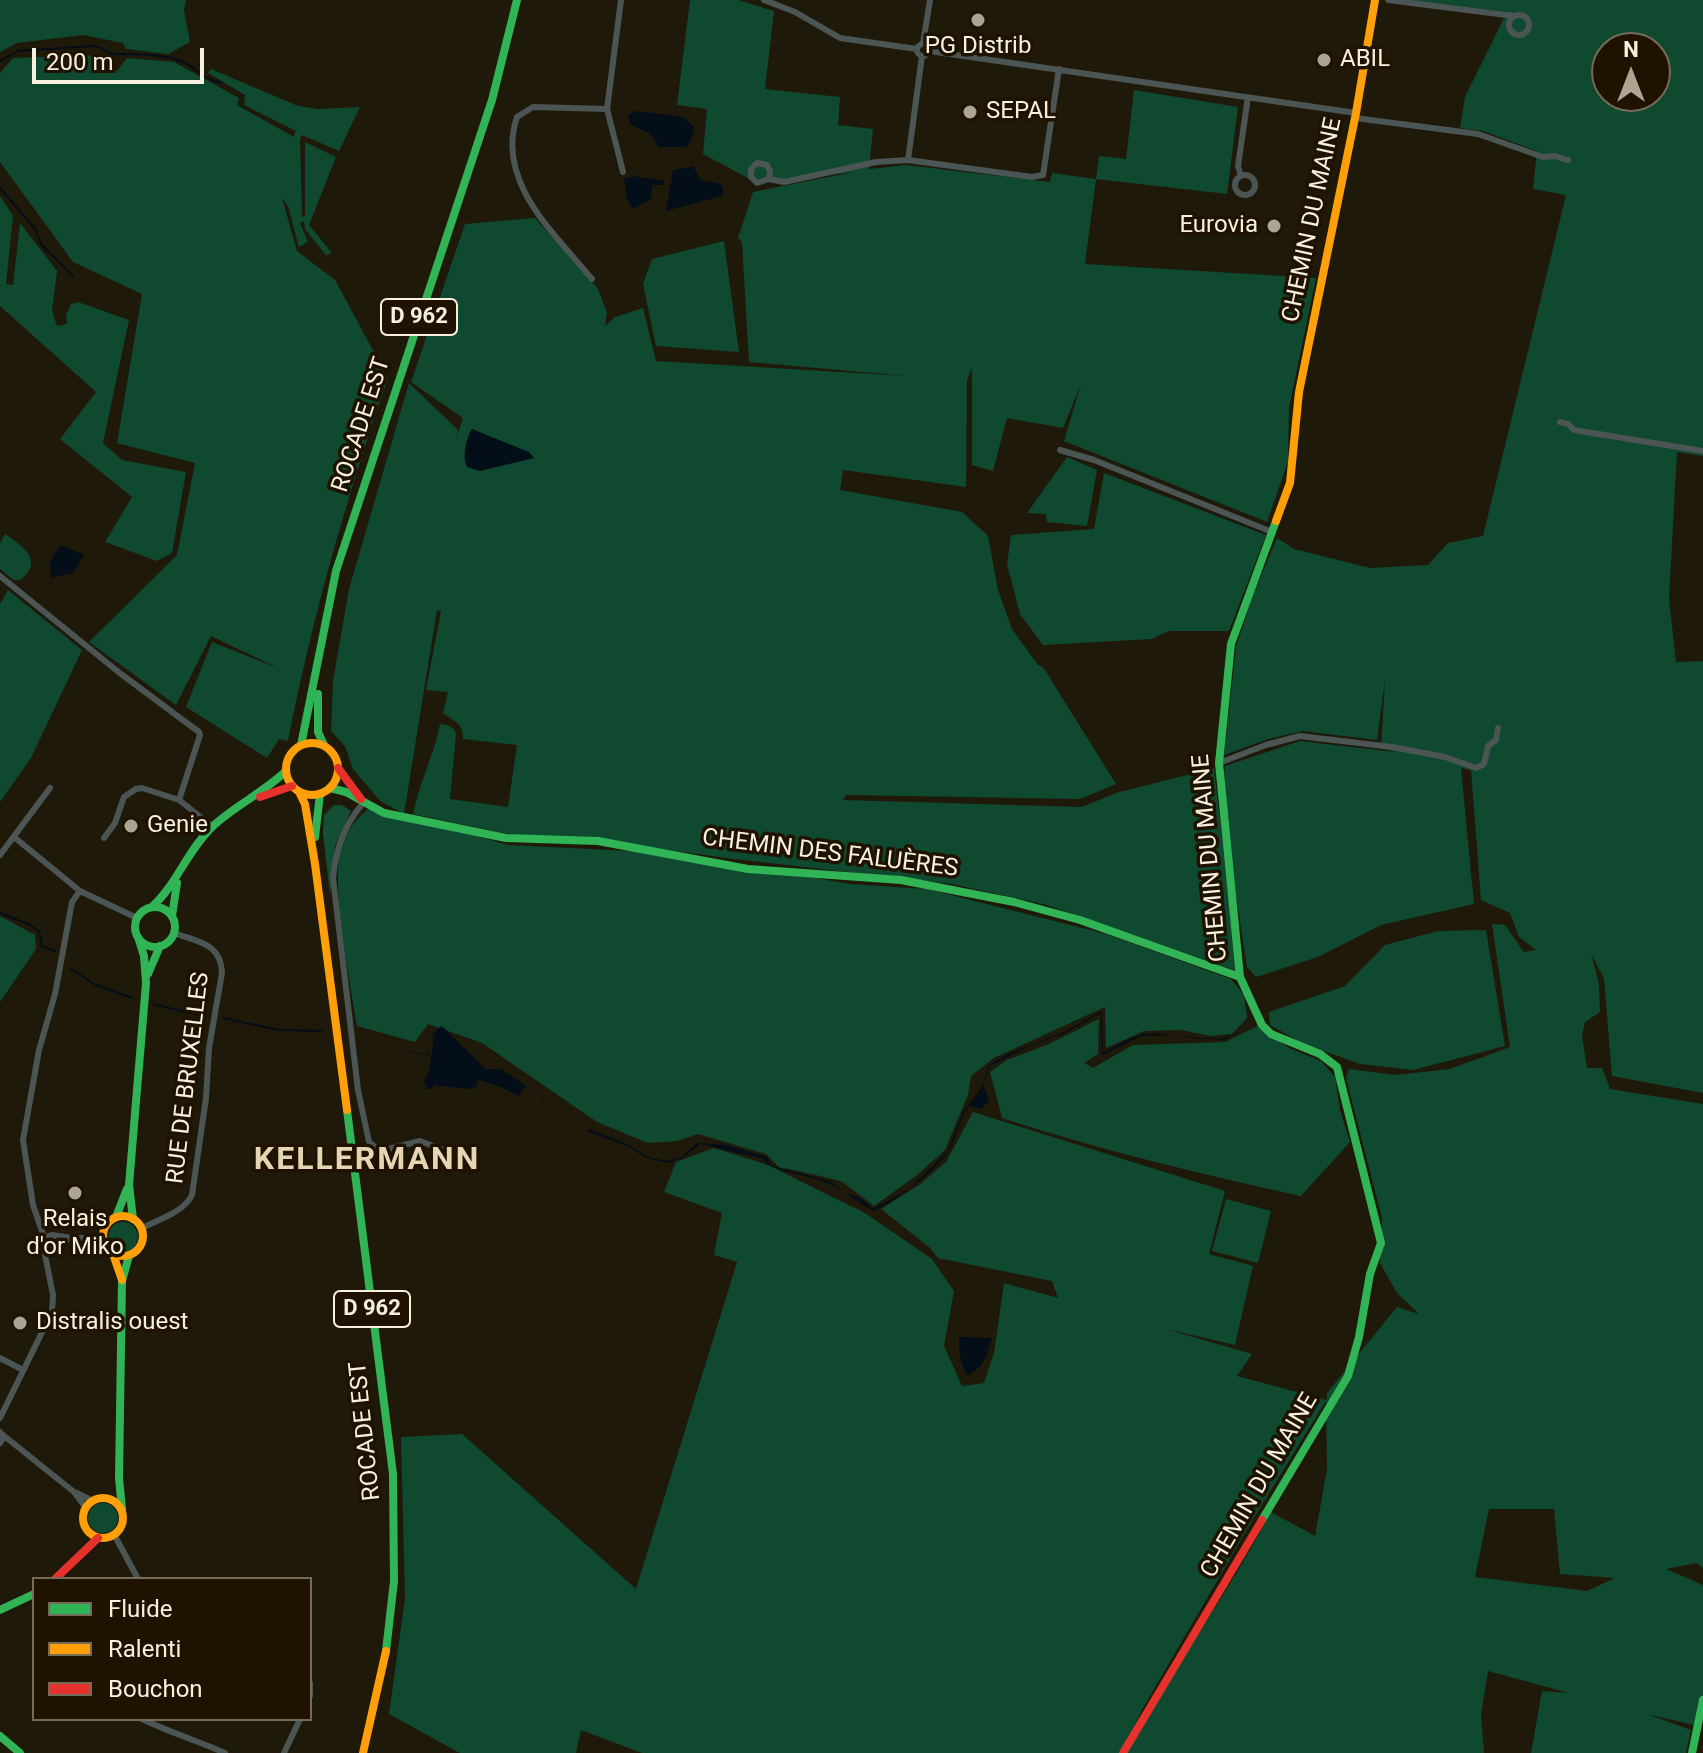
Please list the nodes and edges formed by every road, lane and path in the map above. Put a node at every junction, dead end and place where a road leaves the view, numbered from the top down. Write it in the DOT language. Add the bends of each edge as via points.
graph roads {
  1 [pos="517,0"];
  2 [pos="621,0"];
  3 [pos="764,0"];
  4 [pos="930,0"];
  5 [pos="1375,0"];
  6 [pos="1388,0"];
  7 [pos="1514,16"];
  8 [pos="923,43"];
  9 [pos="917,49"];
  10 [pos="929,51"];
  11 [pos="922,56"];
  12 [pos="1059,69"];
  13 [pos="1248,97"];
  14 [pos="607,109"];
  15 [pos="1355,116"];
  16 [pos="908,160"];
  17 [pos="1568,160"];
  18 [pos="623,172"];
  19 [pos="1241,176"];
  20 [pos="769,179"];
  21 [pos="592,279"];
  22 [pos="1560,422"];
  23 [pos="1060,450"];
  24 [pos="1703,451"];
  25 [pos="1272,532"];
  26 [pos="0,576"];
  27 [pos="322,634"];
  28 [pos="1498,728"];
  29 [pos="301,745"];
  30 [pos="324,745"];
  31 [pos="1219,763"];
  32 [pos="338,768"];
  33 [pos="286,771"];
  34 [pos="50,788"];
  35 [pos="330,788"];
  36 [pos="295,789"];
  37 [pos="320,794"];
  38 [pos="179,800"];
  39 [pos="251,800"];
  40 [pos="362,800"];
  41 [pos="212,826"];
  42 [pos="14,837"];
  43 [pos="104,838"];
  44 [pos="0,855"];
  45 [pos="315,864"];
  46 [pos="178,878"];
  47 [pos="80,891"];
  48 [pos="152,907"];
  49 [pos="172,916"];
  50 [pos="137,918"];
  51 [pos="174,933"];
  52 [pos="138,937"];
  53 [pos="160,946"];
  54 [pos="1240,977"];
  55 [pos="146,983"];
  56 [pos="460,1156"];
  57 [pos="129,1185"];
  58 [pos="116,1217"];
  59 [pos="133,1219"];
  60 [pos="142,1228"];
  61 [pos="48,1236"];
  62 [pos="72,1238"];
  63 [pos="103,1238"];
  64 [pos="43,1245"];
  65 [pos="54,1246"];
  66 [pos="113,1254"];
  67 [pos="129,1256"];
  68 [pos="46,1262"];
  69 [pos="122,1281"];
  70 [pos="0,1358"];
  71 [pos="23,1370"];
  72 [pos="1,1416"];
  73 [pos="1,1437"];
  74 [pos="119,1478"];
  75 [pos="105,1498"];
  76 [pos="90,1504"];
  77 [pos="122,1509"];
  78 [pos="86,1529"];
  79 [pos="115,1536"];
  80 [pos="98,1538"];
  81 [pos="77,1560"];
  82 [pos="57,1577"];
  83 [pos="137,1577"];
  84 [pos="32,1595"];
  85 [pos="0,1610"];
  86 [pos="1703,1700"];
  87 [pos="146,1721"];
  88 [pos="299,1721"];
  89 [pos="0,1736"];
  90 [pos="20,1753"];
  91 [pos="225,1753"];
  92 [pos="284,1753"];
  93 [pos="363,1753"];
  94 [pos="1123,1753"];
  95 [pos="1692,1753"];
  1 -- 27 [label="street, ROCADE EST / D 962" via="492,100 361,491"];
  2 -- 14 [label="street"];
  3 -- 9 [label="street" via="840,38"];
  4 -- 8 [label="street"];
  5 -- 15 [label="street, CHEMIN DU MAINE"];
  6 -- 7 [label="street"];
  8 -- 9 [label="street"];
  8 -- 10 [label="street"];
  9 -- 11 [label="street"];
  10 -- 11 [label="street"];
  10 -- 12 [label="street"];
  11 -- 16 [label="street"];
  12 -- 13 [label="street"];
  12 -- 16 [label="street" via="1043,175"];
  13 -- 15 [label="street"];
  13 -- 19 [label="street"];
  14 -- 18 [label="street"];
  14 -- 21 [label="street" via="533,107 517,117 513,134 522,188"];
  15 -- 17 [label="street" via="1478,134 1543,157"];
  15 -- 25 [label="street, CHEMIN DU MAINE" via="1298,402 1290,483"];
  16 -- 20 [label="street" via="784,182"];
  22 -- 24 [label="street" via="1574,430"];
  23 -- 25 [label="street"];
  25 -- 31 [label="street, CHEMIN DU MAINE" via="1231,644"];
  26 -- 38 [label="street" via="199,732"];
  27 -- 29 [label="street, ROCADE EST / D 962"];
  27 -- 30 [label="street, ROCADE EST / D 962" via="317,711"];
  28 -- 31 [label="street" via="1484,764 1476,768 1392,747 1300,736"];
  29 -- 30 [label="street"];
  29 -- 33 [label="street" via="289,755"];
  30 -- 32 [label="street"];
  31 -- 54 [label="street, CHEMIN DU MAINE"];
  32 -- 35 [label="street"];
  32 -- 40 [label="street"];
  33 -- 36 [label="street"];
  33 -- 39 [label="street"];
  34 -- 42 [label="street"];
  35 -- 37 [label="street"];
  35 -- 40 [label="street, CHEMIN DES FALUÈRES"];
  36 -- 37 [label="street"];
  36 -- 39 [label="street"];
  36 -- 45 [label="street, ROCADE EST / D 962" via="305,804"];
  37 -- 45 [label="street, ROCADE EST / D 962"];
  38 -- 41 [label="street"];
  38 -- 43 [label="street" via="142,788 129,792"];
  39 -- 41 [label="street"];
  40 -- 54 [label="street, CHEMIN DES FALUÈRES" via="384,813 506,838 598,841 775,872 930,884 1070,917"];
  40 -- 56 [label="street" via="337,848 333,878 365,1130 380,1151 420,1141"];
  41 -- 46 [label="street"];
  42 -- 44 [label="street"];
  42 -- 47 [label="street"];
  45 -- 93 [label="street, ROCADE EST / D 962" via="395,1512 390,1639"];
  46 -- 48 [label="street"];
  46 -- 49 [label="street"];
  47 -- 50 [label="street"];
  47 -- 61 [label="street" via="72,902 23,1140 33,1205"];
  48 -- 49 [label="street"];
  48 -- 50 [label="street"];
  49 -- 51 [label="street"];
  50 -- 52 [label="street"];
  51 -- 53 [label="street"];
  51 -- 60 [label="street, RUE DE BRUXELLES" via="212,946 222,961 222,973 192,1195 179,1210"];
  52 -- 53 [label="street" via="147,946"];
  52 -- 55 [label="street"];
  53 -- 55 [label="street"];
  54 -- 94 [label="street, CHEMIN DU MAINE" via="1271,1034 1320,1054 1337,1067 1381,1243 1348,1376"];
  55 -- 57 [label="street"];
  57 -- 58 [label="street"];
  57 -- 59 [label="street"];
  58 -- 59 [label="street"];
  58 -- 63 [label="street" via="106,1225"];
  59 -- 60 [label="street"];
  60 -- 67 [label="street" via="141,1246"];
  61 -- 62 [label="street"];
  61 -- 64 [label="street"];
  61 -- 65 [label="street"];
  62 -- 63 [label="street"];
  62 -- 65 [label="street"];
  63 -- 66 [label="street"];
  64 -- 65 [label="street"];
  64 -- 68 [label="street"];
  65 -- 68 [label="street"];
  66 -- 67 [label="street"];
  66 -- 69 [label="street"];
  67 -- 69 [label="street"];
  68 -- 71 [label="street" via="52,1312"];
  69 -- 74 [label="street"];
  70 -- 71 [label="street"];
  71 -- 72 [label="street"];
  72 -- 73 [label="street"];
  73 -- 76 [label="street"];
  74 -- 75 [label="street"];
  74 -- 77 [label="street"];
  75 -- 76 [label="street"];
  75 -- 77 [label="street"];
  76 -- 78 [label="street" via="83,1518"];
  77 -- 79 [label="street" via="123,1526"];
  78 -- 80 [label="street"];
  78 -- 81 [label="street"];
  79 -- 80 [label="street"];
  79 -- 83 [label="street"];
  80 -- 81 [label="street"];
  81 -- 82 [label="street"];
  84 -- 85 [label="street"];
  86 -- 95 [label="street"];
  87 -- 91 [label="street"];
  88 -- 92 [label="street"];
  89 -- 90 [label="street"];
}
